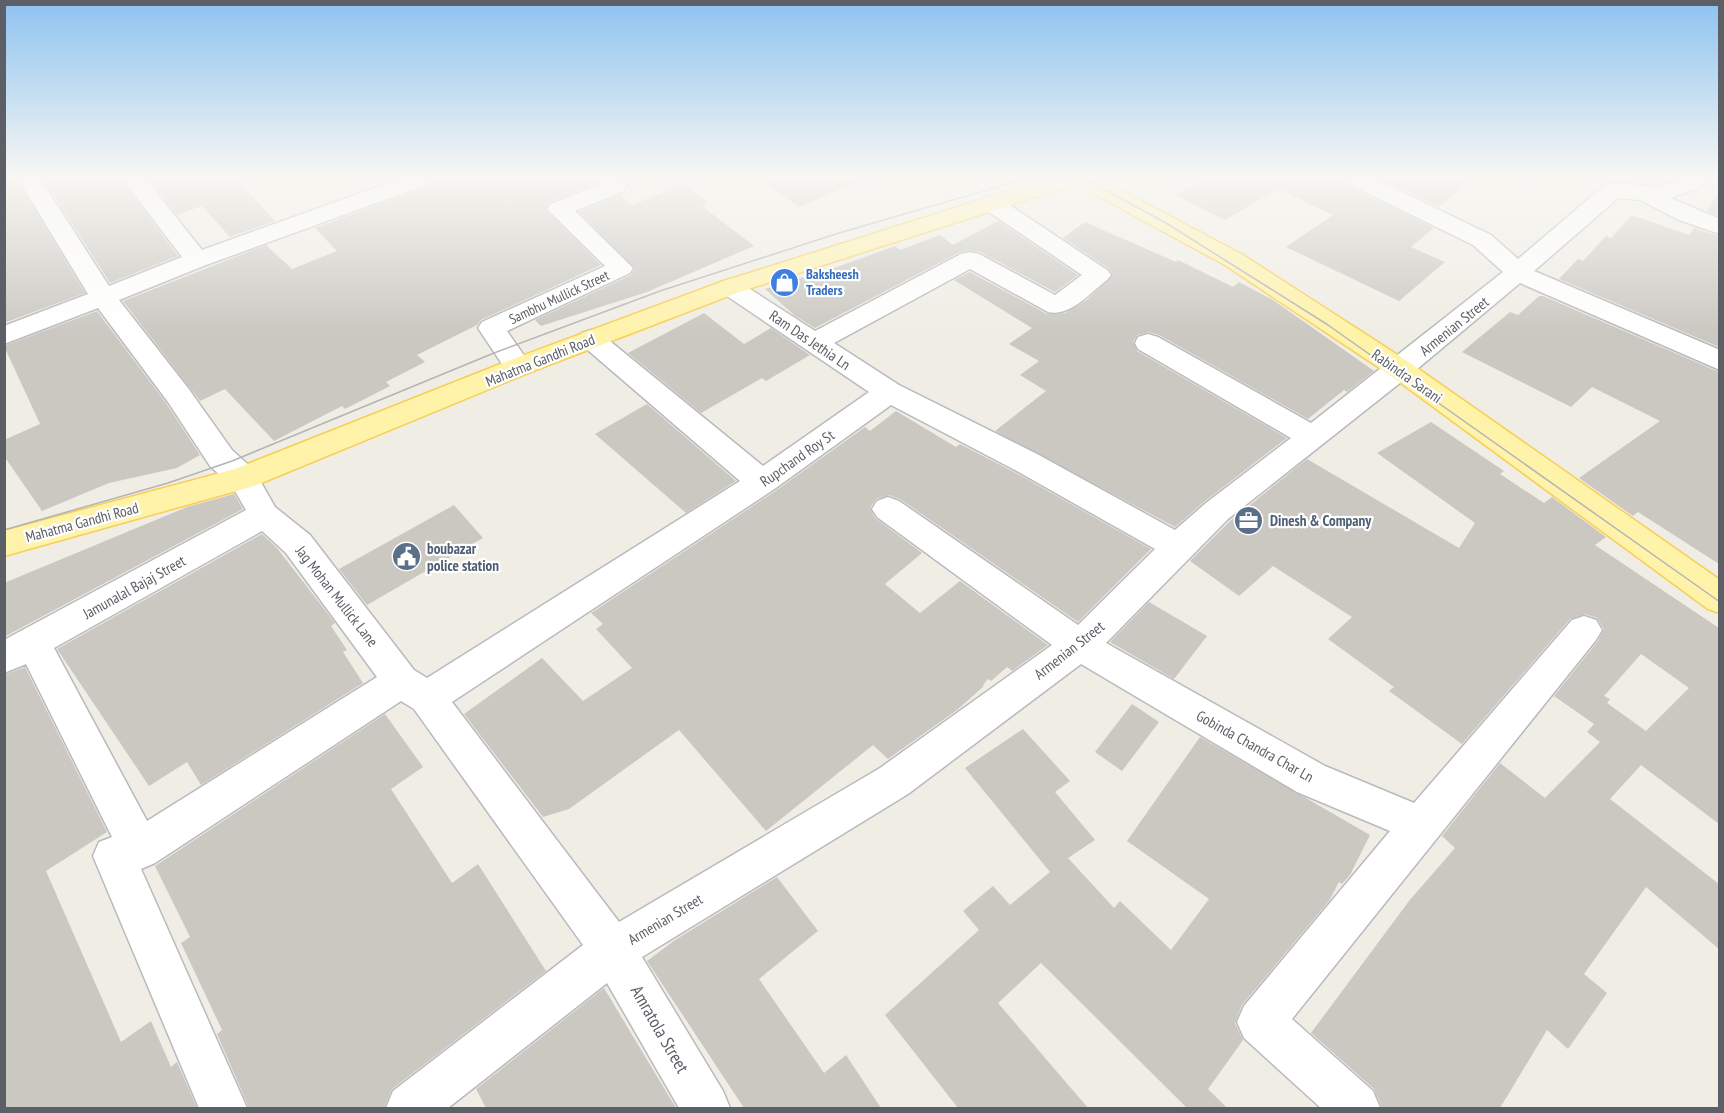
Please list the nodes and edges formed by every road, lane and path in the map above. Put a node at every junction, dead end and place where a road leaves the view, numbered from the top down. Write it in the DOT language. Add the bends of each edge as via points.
graph roads {
  1 [pos="59,229"];
  2 [pos="173,229"];
  3 [pos="281,229"];
  4 [pos="580,229"];
  5 [pos="910,229"];
  6 [pos="1030,229"];
  7 [pos="1175,229"];
  8 [pos="1459,229"];
  9 [pos="1568,229"];
  10 [pos="197,260"];
  11 [pos="1517,273"];
  12 [pos="730,287"];
  13 [pos="104,298"];
  14 [pos="4,336"];
  15 [pos="591,339"];
  16 [pos="814,343"];
  17 [pos="1148,343"];
  18 [pos="1719,361"];
  19 [pos="518,367"];
  20 [pos="1400,369"];
  21 [pos="889,392"];
  22 [pos="1312,437"];
  23 [pos="243,478"];
  24 [pos="762,482"];
  25 [pos="888,509"];
  26 [pos="264,515"];
  27 [pos="8,536"];
  28 [pos="1178,547"];
  29 [pos="1719,599"];
  30 [pos="1584,630"];
  31 [pos="1079,645"];
  32 [pos="19,650"];
  33 [pos="414,689"];
  34 [pos="1421,825"];
  35 [pos="140,849"];
  36 [pos="614,950"];
  37 [pos="223,1108"];
  38 [pos="410,1108"];
  39 [pos="706,1108"];
  40 [pos="1356,1108"];
  1 -- 13 [label="street, Jag Mohan Mullick Lane"];
  2 -- 10 [label="street"];
  3 -- 10 [label="street"];
  4 -- 19 [label="street, Sambhu Mullick Street" via="621,268 491,328"];
  5 -- 12 [label="main road, Mahatma Gandhi Road"];
  6 -- 16 [label="street" via="1098,275 1057,306 970,259"];
  7 -- 20 [label="main road, Rabindra Sarani" via="1234,260"];
  8 -- 11 [label="street" via="1482,240"];
  9 -- 11 [label="street, Armenian Street"];
  10 -- 13 [label="street"];
  11 -- 18 [label="street"];
  11 -- 20 [label="street, Armenian Street"];
  12 -- 15 [label="main road, Mahatma Gandhi Road"];
  12 -- 16 [label="street, Ram Das Jethia Ln"];
  13 -- 14 [label="street"];
  13 -- 23 [label="street, Jag Mohan Mullick Lane" via="221,458"];
  15 -- 19 [label="main road, Mahatma Gandhi Road"];
  15 -- 24 [label="street"];
  16 -- 21 [label="street, Ram Das Jethia Ln"];
  17 -- 22 [label="street"];
  19 -- 23 [label="main road, Mahatma Gandhi Road"];
  20 -- 22 [label="street, Armenian Street"];
  20 -- 29 [label="main road, Rabindra Sarani"];
  21 -- 24 [label="street, Rupchand Roy St"];
  21 -- 28 [label="street" via="1073,487"];
  22 -- 28 [label="street, Armenian Street" via="1216,511"];
  23 -- 26 [label="street, Jag Mohan Mullick Lane"];
  23 -- 27 [label="main road, Mahatma Gandhi Road"];
  24 -- 33 [label="street, Rupchand Roy St"];
  25 -- 31 [label="street, Gobinda Chandra Char Ln"];
  26 -- 32 [label="street, Jamunalal Bajaj Street"];
  26 -- 33 [label="street, Jag Mohan Mullick Lane" via="298,544"];
  28 -- 31 [label="street, Armenian Street"];
  30 -- 34 [label="street"];
  31 -- 34 [label="street, Gobinda Chandra Char Ln" via="1311,779"];
  31 -- 36 [label="street, Armenian Street" via="894,781"];
  32 -- 35 [label="street"];
  33 -- 35 [label="street, Rupchand Roy St"];
  33 -- 36 [label="street, Jag Mohan Mullick Lane"];
  34 -- 40 [label="street" via="1260,1022"];
  35 -- 37 [label="street, Rupchand Roy St" via="114,856"];
  36 -- 38 [label="street, Armenian Street"];
  36 -- 39 [label="street, Amratola Street"];
}
